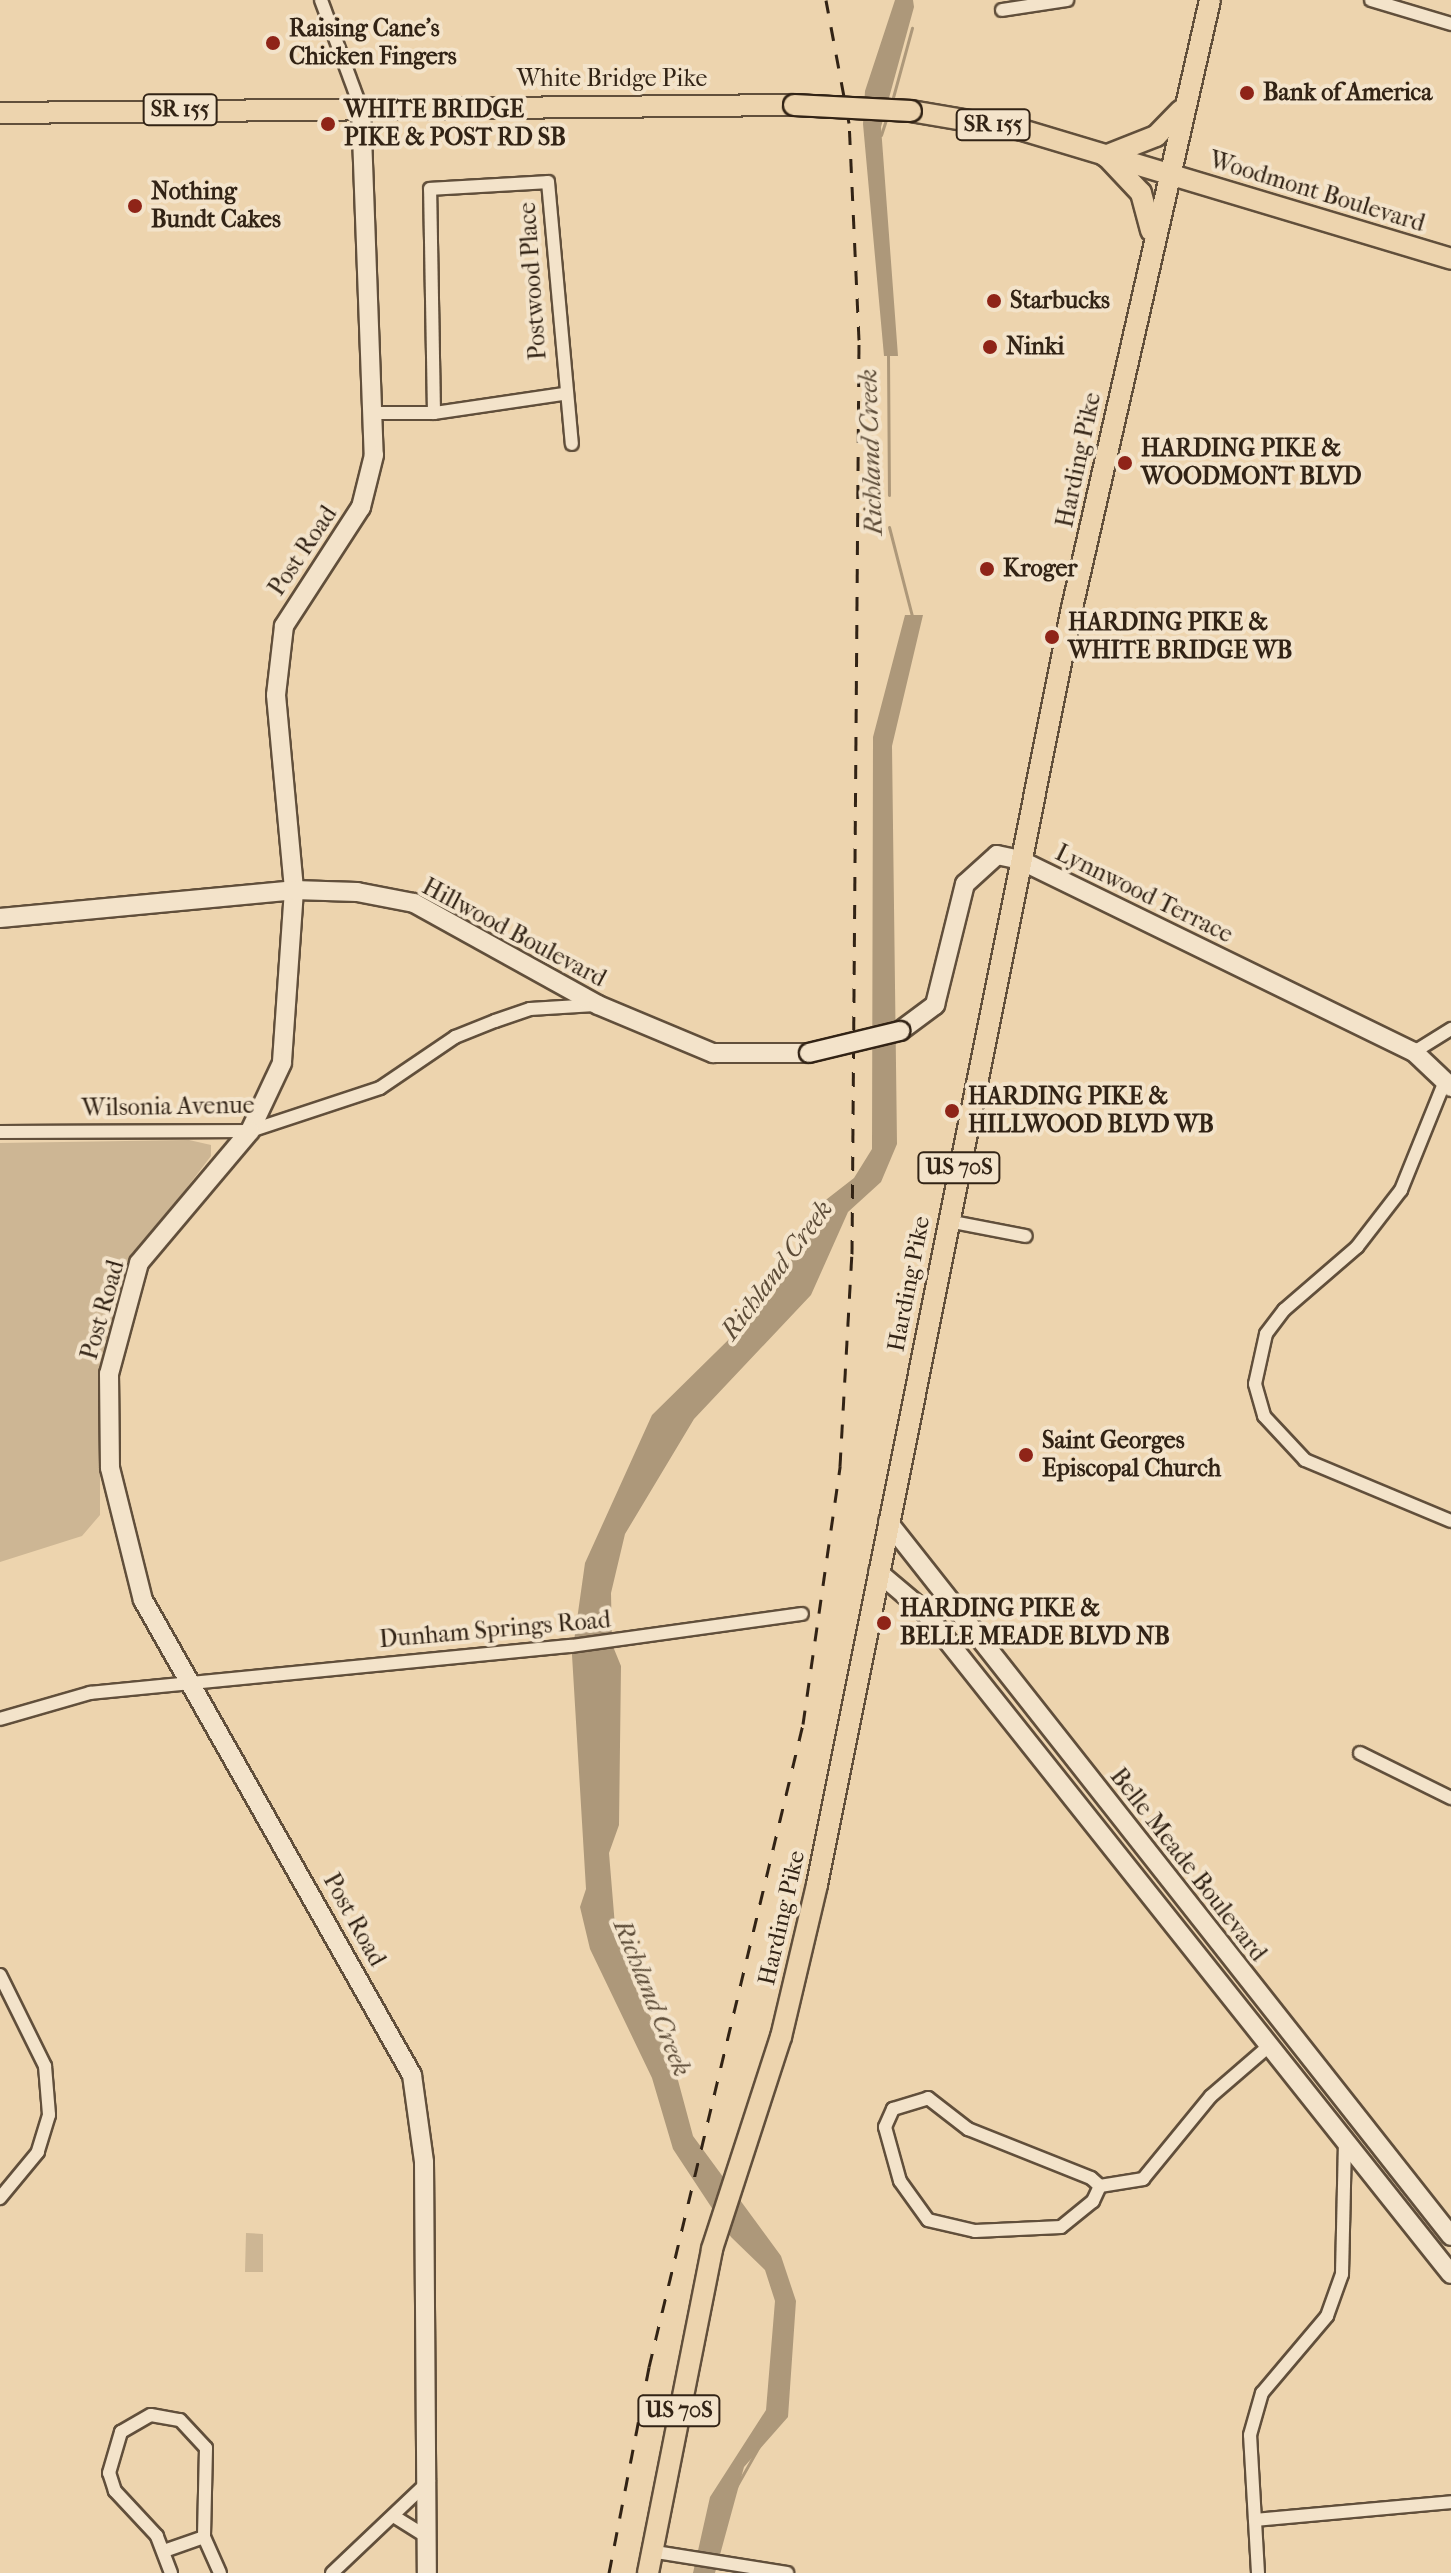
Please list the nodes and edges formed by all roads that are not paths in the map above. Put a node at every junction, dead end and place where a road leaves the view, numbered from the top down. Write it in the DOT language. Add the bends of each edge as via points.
graph roads {
  1 [pos="321,0"];
  2 [pos="1210,0"];
  3 [pos="1371,0"];
  4 [pos="1062,1"];
  5 [pos="1002,10"];
  6 [pos="1451,24"];
  7 [pos="1187,96"];
  8 [pos="361,108"];
  9 [pos="0,113"];
  10 [pos="1105,156"];
  11 [pos="1168,174"];
  12 [pos="1153,240"];
  13 [pos="1451,259"];
  14 [pos="563,394"];
  15 [pos="373,413"];
  16 [pos="434,413"];
  17 [pos="572,444"];
  18 [pos="1020,860"];
  19 [pos="294,890"];
  20 [pos="0,918"];
  21 [pos="598,1005"];
  22 [pos="1451,1029"];
  23 [pos="900,1031"];
  24 [pos="1414,1052"];
  25 [pos="1448,1084"];
  26 [pos="250,1131"];
  27 [pos="0,1132"];
  28 [pos="948,1221"];
  29 [pos="1026,1236"];
  30 [pos="1451,1521"];
  31 [pos="888,1522"];
  32 [pos="878,1572"];
  33 [pos="802,1614"];
  34 [pos="983,1645"];
  35 [pos="964,1661"];
  36 [pos="191,1680"];
  37 [pos="1041,1718"];
  38 [pos="0,1719"];
  39 [pos="1021,1733"];
  40 [pos="1360,1753"];
  41 [pos="1451,1798"];
  42 [pos="1126,1825"];
  43 [pos="1107,1839"];
  44 [pos="0,1975"];
  45 [pos="1289,2030"];
  46 [pos="1270,2045"];
  47 [pos="1364,2125"];
  48 [pos="1345,2140"];
  49 [pos="1100,2186"];
  50 [pos="0,2198"];
  51 [pos="1451,2236"];
  52 [pos="1451,2274"];
  53 [pos="431,2478"];
  54 [pos="1451,2502"];
  55 [pos="395,2517"];
  56 [pos="1255,2520"];
  57 [pos="204,2537"];
  58 [pos="428,2538"];
  59 [pos="164,2551"];
  60 [pos="650,2551"];
  61 [pos="347,2560"];
  62 [pos="171,2573"];
  63 [pos="220,2573"];
  64 [pos="332,2573"];
  65 [pos="352,2573"];
  66 [pos="427,2573"];
  67 [pos="648,2573"];
  68 [pos="787,2573"];
  69 [pos="1258,2573"];
  1 -- 8 [label="street"];
  2 -- 7 [label="main road, Harding Pike / US 70S"];
  3 -- 6 [label="street"];
  4 -- 5 [label="street"];
  7 -- 10 [label="main road" via="1156,136"];
  7 -- 11 [label="main road, Harding Pike / US 70S"];
  8 -- 9 [label="main road, White Bridge Pike / SR 155"];
  8 -- 10 [label="main road, White Bridge Pike / SR 155, bridge" via="794,105 950,117"];
  8 -- 15 [label="street, Post Road"];
  10 -- 11 [label="main road, White Bridge Pike / SR 155"];
  10 -- 12 [label="main road" via="1141,193"];
  11 -- 12 [label="main road, Harding Pike / US 70S"];
  11 -- 13 [label="main road, Woodmont Boulevard"];
  12 -- 18 [label="main road, Harding Pike / US 70S"];
  14 -- 16 [label="street"];
  14 -- 16 [label="street, Postwood Place" via="548,182 430,189"];
  14 -- 17 [label="street"];
  15 -- 16 [label="street"];
  15 -- 19 [label="street, Post Road" via="364,499 284,626 276,695"];
  18 -- 23 [label="street, Lynnwood Terrace" via="997,855 971,873 938,999"];
  18 -- 24 [label="street, Lynnwood Terrace"];
  18 -- 28 [label="main road, Harding Pike / US 70S"];
  19 -- 20 [label="street, Hillwood Boulevard"];
  19 -- 21 [label="street, Hillwood Boulevard" via="414,903"];
  19 -- 26 [label="street, Post Road" via="282,1063"];
  21 -- 23 [label="street, Hillwood Boulevard, bridge" via="713,1053 809,1053"];
  21 -- 26 [label="street, Wilsonia Avenue" via="530,1009 495,1021 455,1037 380,1088"];
  22 -- 24 [label="street"];
  24 -- 25 [label="street, Lynnwood Terrace"];
  25 -- 30 [label="street" via="1401,1190 1357,1247 1284,1310 1266,1334 1255,1384 1264,1416 1305,1460"];
  26 -- 27 [label="street, Wilsonia Avenue"];
  26 -- 36 [label="street, Post Road" via="211,1168 139,1263 109,1374 110,1468 123,1541 143,1600"];
  28 -- 29 [label="street"];
  28 -- 31 [label="main road, Harding Pike / US 70S"];
  31 -- 32 [label="main road, Harding Pike / US 70S"];
  31 -- 34 [label="street, Belle Meade Boulevard"];
  32 -- 35 [label="street, Belle Meade Boulevard" via="923,1610"];
  32 -- 60 [label="main road, Harding Pike / US 70S" via="817,1885 744,2161 712,2249"];
  33 -- 36 [label="street, Dunham Springs Road" via="571,1646"];
  34 -- 35 [label="street"];
  34 -- 37 [label="street, Belle Meade Boulevard"];
  35 -- 39 [label="street, Belle Meade Boulevard"];
  36 -- 38 [label="street, Dunham Springs Road" via="92,1693"];
  36 -- 53 [label="street, Post Road" via="412,2075 424,2162"];
  37 -- 39 [label="street"];
  37 -- 42 [label="street, Belle Meade Boulevard"];
  39 -- 43 [label="street, Belle Meade Boulevard"];
  40 -- 41 [label="street"];
  42 -- 43 [label="street"];
  42 -- 45 [label="street, Belle Meade Boulevard"];
  43 -- 46 [label="street, Belle Meade Boulevard"];
  44 -- 50 [label="street" via="45,2066 49,2115 38,2152"];
  45 -- 46 [label="street"];
  45 -- 47 [label="street, Belle Meade Boulevard"];
  46 -- 48 [label="street, Belle Meade Boulevard"];
  46 -- 49 [label="street" via="1211,2096 1143,2179"];
  47 -- 48 [label="street"];
  47 -- 51 [label="street, Belle Meade Boulevard"];
  48 -- 52 [label="street, Belle Meade Boulevard"];
  48 -- 56 [label="street" via="1342,2274 1327,2316 1262,2393 1250,2435"];
  49 -- 49 [label="street" via="968,2129 928,2098 904,2103 887,2118 900,2181 917,2210 942,2228 1061,2227 1085,2211"];
  53 -- 55 [label="street"];
  53 -- 58 [label="street, Post Road"];
  54 -- 56 [label="street"];
  55 -- 58 [label="street"];
  55 -- 61 [label="street"];
  56 -- 69 [label="street"];
  57 -- 59 [label="street"];
  57 -- 59 [label="street" via="209,2459 201,2437 173,2416 140,2418 114,2441 109,2473 115,2491"];
  57 -- 63 [label="street"];
  58 -- 66 [label="street, Post Road"];
  59 -- 62 [label="street"];
  60 -- 67 [label="main road, Harding Pike / US 70S"];
  60 -- 68 [label="street"];
  61 -- 64 [label="street"];
  61 -- 65 [label="street"];
}
